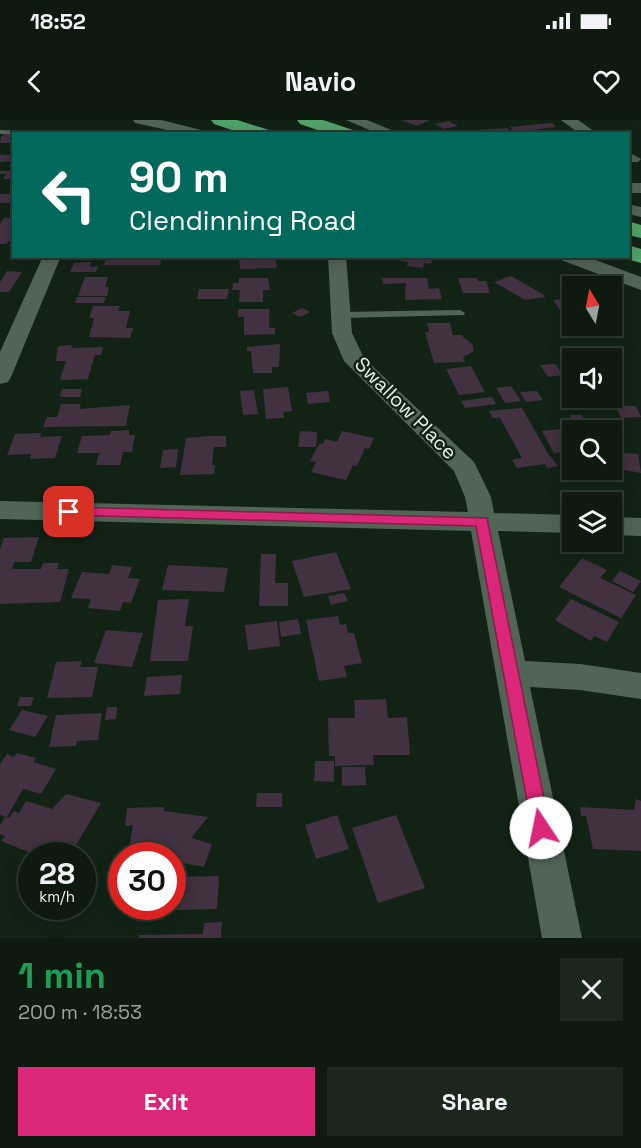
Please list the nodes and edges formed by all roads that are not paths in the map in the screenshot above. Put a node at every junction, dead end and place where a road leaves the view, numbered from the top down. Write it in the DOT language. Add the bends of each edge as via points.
graph roads {
  1 [pos="140,120"];
  2 [pos="220,120"];
  3 [pos="256,120"];
  4 [pos="306,120"];
  5 [pos="353,120"];
  6 [pos="568,120"];
  7 [pos="269,130"];
  8 [pos="200,132"];
  9 [pos="341,132"];
  10 [pos="388,132"];
  11 [pos="588,132"];
  12 [pos="51,258"];
  13 [pos="338,258"];
  14 [pos="572,258"];
  15 [pos="641,284"];
  16 [pos="460,313"];
  17 [pos="341,315"];
  18 [pos="0,377"];
  19 [pos="0,510"];
  20 [pos="482,521"];
  21 [pos="562,524"];
  22 [pos="622,526"];
  23 [pos="641,526"];
  24 [pos="512,673"];
  25 [pos="641,686"];
  26 [pos="562,938"];
  1 -- 8 [label="street"];
  2 -- 7 [label="highway"];
  3 -- 7 [label="highway"];
  4 -- 9 [label="highway"];
  5 -- 10 [label="street"];
  6 -- 11 [label="street"];
  12 -- 18 [label="street"];
  13 -- 17 [label="street, Swallow Place"];
  14 -- 15 [label="street"];
  16 -- 17 [label="lane"];
  17 -- 20 [label="street, Swallow Place" via="342,333 355,362 429,429 465,468 478,497"];
  19 -- 20 [label="street"];
  20 -- 21 [label="street"];
  20 -- 24 [label="street, Swallow Place"];
  22 -- 23 [label="street"];
  24 -- 25 [label="street"];
  24 -- 26 [label="street, Swallow Place"];
}
